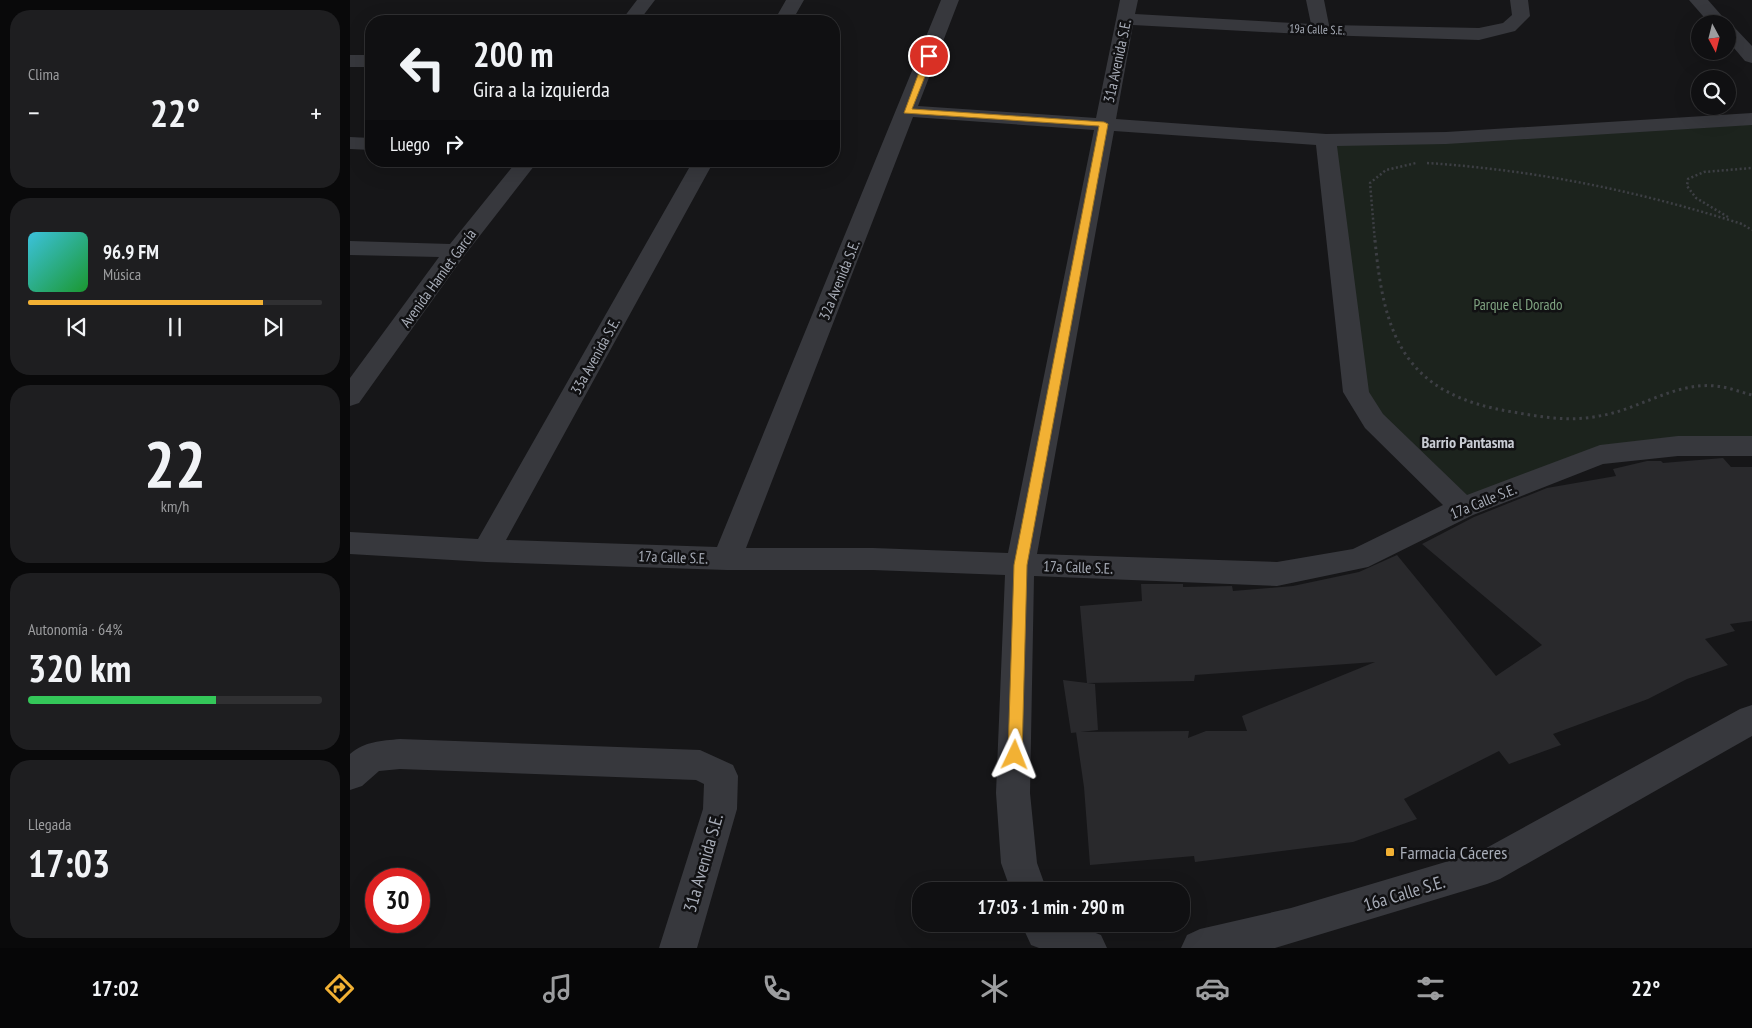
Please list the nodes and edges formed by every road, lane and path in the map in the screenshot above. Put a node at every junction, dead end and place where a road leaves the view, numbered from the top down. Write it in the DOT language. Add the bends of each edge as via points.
graph roads {
  1 [pos="646,0"];
  2 [pos="794,0"];
  3 [pos="950,0"];
  4 [pos="1316,0"];
  5 [pos="1519,0"];
  6 [pos="1698,0"];
  7 [pos="1127,10"];
  8 [pos="635,15"];
  9 [pos="786,15"];
  10 [pos="1712,15"];
  11 [pos="1321,30"];
  12 [pos="1736,40"];
  13 [pos="1752,57"];
  14 [pos="350,60"];
  15 [pos="365,61"];
  16 [pos="907,111"];
  17 [pos="1752,119"];
  18 [pos="1104,124"];
  19 [pos="1326,140"];
  20 [pos="350,143"];
  21 [pos="365,144"];
  22 [pos="523,167"];
  23 [pos="701,167"];
  24 [pos="1752,168"];
  25 [pos="1742,224"];
  26 [pos="1752,230"];
  27 [pos="350,248"];
  28 [pos="456,251"];
  29 [pos="359,372"];
  30 [pos="1752,395"];
  31 [pos="350,397"];
  32 [pos="1752,446"];
  33 [pos="1463,508"];
  34 [pos="350,543"];
  35 [pos="486,551"];
  36 [pos="727,559"];
  37 [pos="1020,565"];
  38 [pos="1752,719"];
  39 [pos="360,766"];
  40 [pos="1025,882"];
  41 [pos="1043,934"];
  42 [pos="678,948"];
  43 [pos="1088,948"];
  44 [pos="1200,948"];
  1 -- 8 [label="street"];
  2 -- 9 [label="street"];
  3 -- 16 [label="street, 32a Avenida S.E."];
  4 -- 11 [label="street"];
  5 -- 11 [label="street, 19a Calle S.E." via="1522,16 1509,27 1479,34"];
  6 -- 10 [label="street"];
  7 -- 11 [label="street, 19a Calle S.E."];
  7 -- 18 [label="street, 31a Avenida S.E."];
  12 -- 13 [label="street"];
  14 -- 15 [label="street"];
  16 -- 18 [label="street"];
  16 -- 36 [label="street, 32a Avenida S.E."];
  17 -- 19 [label="street" via="1446,138"];
  18 -- 19 [label="street"];
  18 -- 37 [label="street, 31a Avenida S.E."];
  19 -- 33 [label="street" via="1356,392 1374,421"];
  20 -- 21 [label="street"];
  22 -- 28 [label="street, Avenida Hamlet García"];
  23 -- 35 [label="street, 33a Avenida S.E."];
  24 -- 25 [label="path" via="1711,169 1688,178 1687,186 1696,198"];
  25 -- 26 [label="path"];
  25 -- 30 [label="path" via="1698,209 1584,180 1474,165 1416,163 1386,170 1370,183 1379,289 1397,344 1425,380 1454,396 1490,408 1568,419 1601,416 1691,388 1714,386"];
  27 -- 28 [label="street"];
  28 -- 29 [label="street, Avenida Hamlet García"];
  29 -- 31 [label="street, Avenida Hamlet García"];
  32 -- 33 [label="street, 17a Calle S.E." via="1678,446 1600,455"];
  33 -- 37 [label="street, 17a Calle S.E." via="1358,559 1277,574"];
  34 -- 35 [label="street, 17a Calle S.E."];
  35 -- 36 [label="street, 17a Calle S.E."];
  36 -- 37 [label="street, 17a Calle S.E." via="874,559"];
  37 -- 40 [label="street, 31a Avenida S.E." via="1014,794 1018,863"];
  38 -- 44 [label="street, 16a Calle S.E." via="1487,867 1291,926"];
  39 -- 42 [label="street, 31a Avenida S.E." via="400,754 700,765 721,776 720,808"];
  41 -- 43 [label="street"];
}
